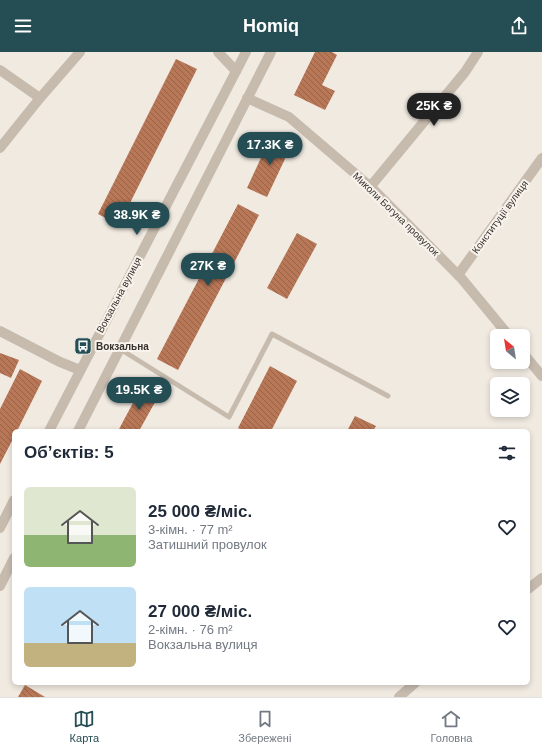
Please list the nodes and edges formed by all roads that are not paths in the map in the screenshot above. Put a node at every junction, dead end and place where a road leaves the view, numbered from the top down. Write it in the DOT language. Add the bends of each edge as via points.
graph roads {
  1 [pos="80,52"];
  2 [pos="218,52"];
  3 [pos="246,52"];
  4 [pos="271,52"];
  5 [pos="478,52"];
  6 [pos="0,70"];
  7 [pos="236,71"];
  8 [pos="40,98"];
  9 [pos="247,98"];
  10 [pos="0,148"];
  11 [pos="542,158"];
  12 [pos="370,187"];
  13 [pos="458,275"];
  14 [pos="503,329"];
  15 [pos="0,331"];
  16 [pos="120,349"];
  17 [pos="530,361"];
  18 [pos="80,370"];
  19 [pos="542,376"];
  20 [pos="388,396"];
  21 [pos="50,429"];
  22 [pos="79,429"];
  23 [pos="12,504"];
  24 [pos="0,528"];
  25 [pos="12,562"];
  26 [pos="542,578"];
  27 [pos="0,586"];
  28 [pos="530,587"];
  29 [pos="413,685"];
  30 [pos="399,697"];
  1 -- 8 [label="street"];
  2 -- 7 [label="street"];
  3 -- 7 [label="street, Вокзальна вулиця"];
  4 -- 9 [label="street"];
  5 -- 12 [label="street" via="465,72"];
  6 -- 8 [label="street"];
  7 -- 18 [label="street, Вокзальна вулиця"];
  8 -- 10 [label="street"];
  9 -- 12 [label="street, Миколи Богуна провулок" via="288,117"];
  9 -- 16 [label="street"];
  11 -- 13 [label="street, Конституції вулиця"];
  12 -- 13 [label="street, Миколи Богуна провулок"];
  13 -- 14 [label="street, Миколи Богуна провулок"];
  15 -- 18 [label="street"];
  16 -- 20 [label="lane" via="228,417 272,334"];
  16 -- 22 [label="street"];
  17 -- 19 [label="street"];
  18 -- 21 [label="street, Вокзальна вулиця"];
  23 -- 24 [label="street"];
  25 -- 27 [label="street"];
  26 -- 28 [label="street"];
  29 -- 30 [label="street"];
}
